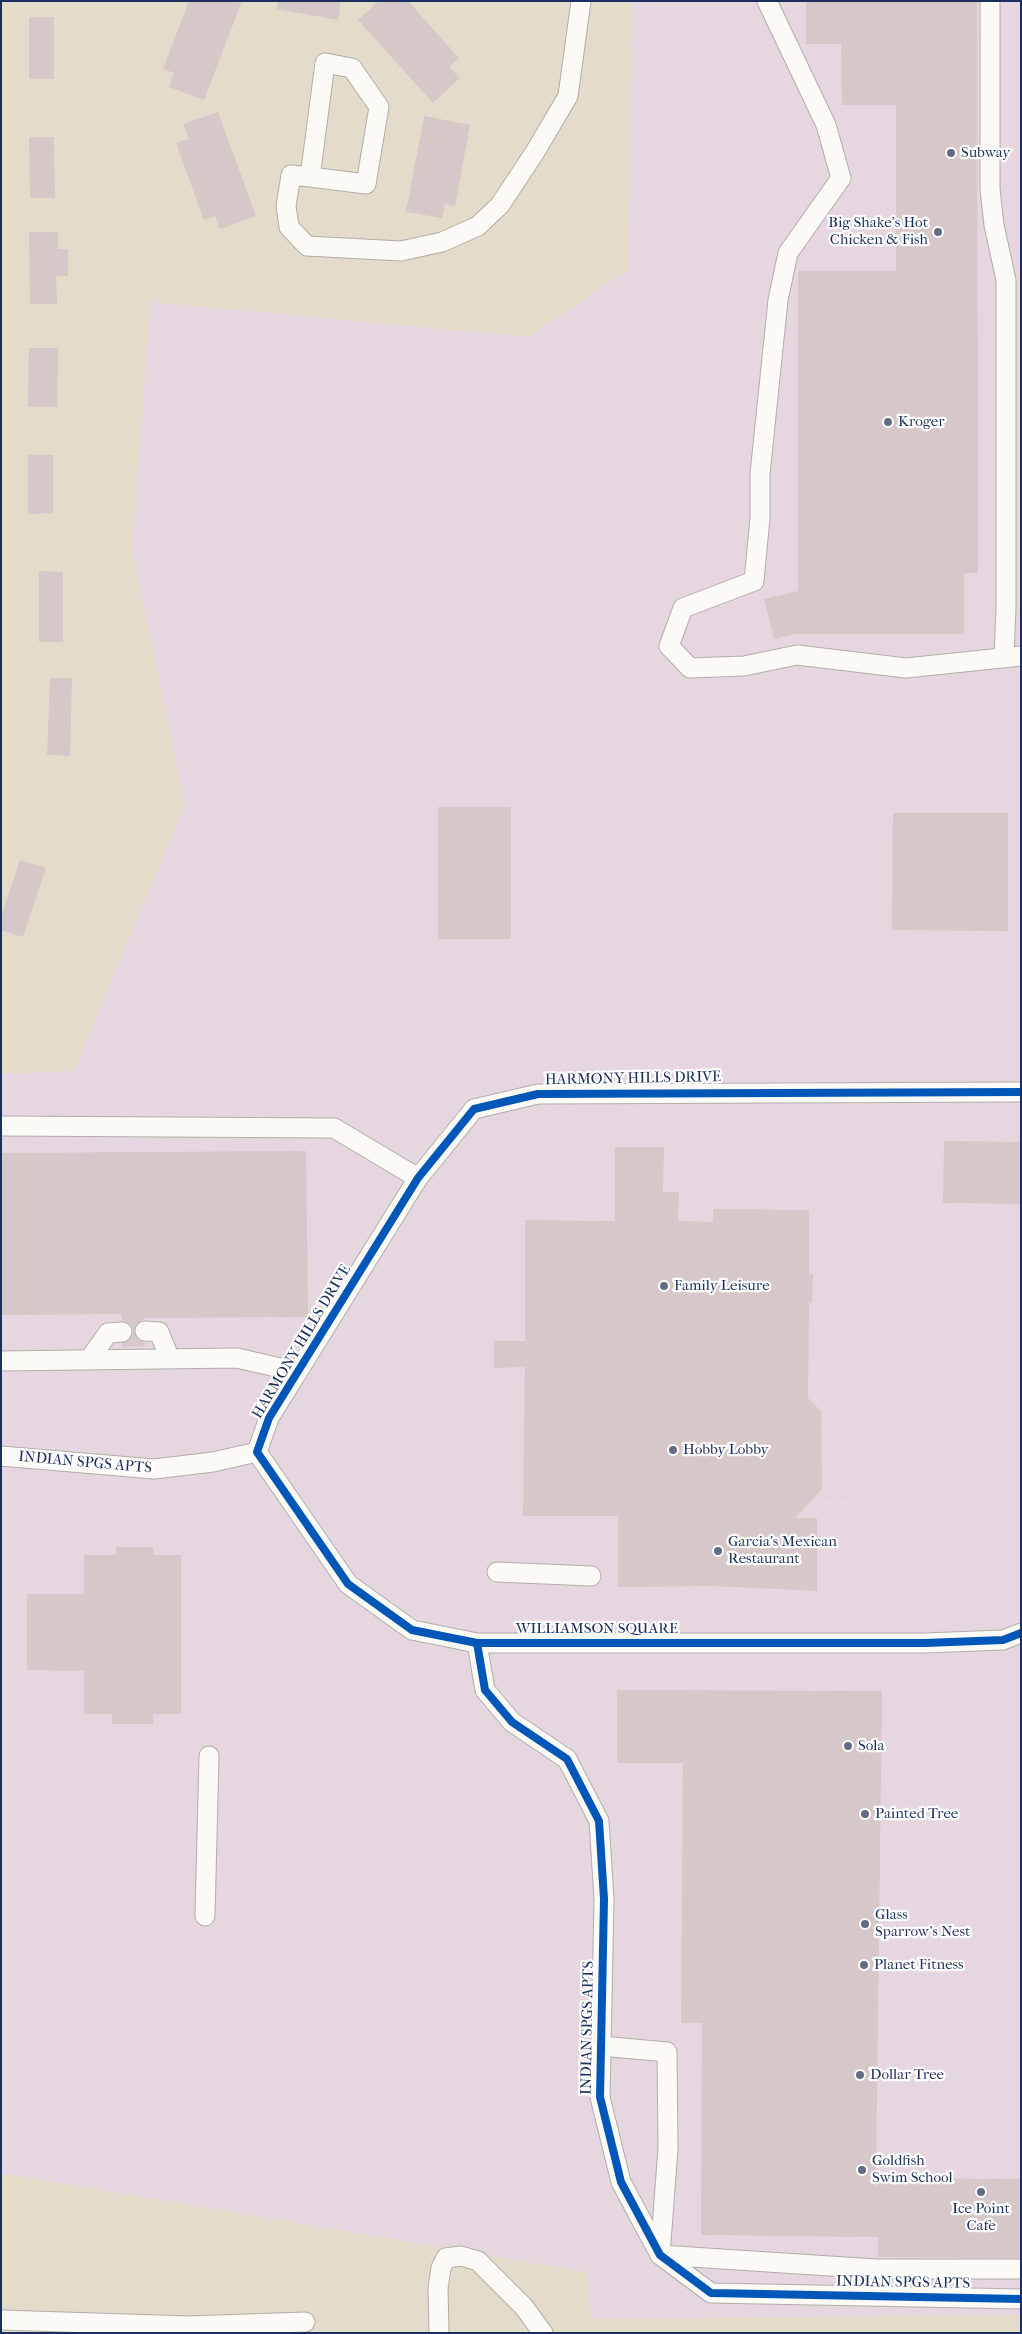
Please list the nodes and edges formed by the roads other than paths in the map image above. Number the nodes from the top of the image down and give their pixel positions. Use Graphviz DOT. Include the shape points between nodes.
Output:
graph roads {
  1 [pos="582,1"];
  2 [pos="767,1"];
  3 [pos="990,1"];
  4 [pos="310,177"];
  5 [pos="1014,279"];
  6 [pos="1014,334"];
  7 [pos="1013,388"];
  8 [pos="1014,442"];
  9 [pos="1013,497"];
  10 [pos="1013,555"];
  11 [pos="1013,609"];
  12 [pos="1012,656"];
  13 [pos="1021,1092"];
  14 [pos="1,1126"];
  15 [pos="418,1178"];
  16 [pos="122,1332"];
  17 [pos="145,1332"];
  18 [pos="170,1359"];
  19 [pos="89,1360"];
  20 [pos="1,1361"];
  21 [pos="298,1372"];
  22 [pos="258,1452"];
  23 [pos="1,1456"];
  24 [pos="498,1572"];
  25 [pos="591,1576"];
  26 [pos="1021,1633"];
  27 [pos="477,1643"];
  28 [pos="208,1756"];
  29 [pos="205,1916"];
  30 [pos="601,2046"];
  31 [pos="660,2255"];
  32 [pos="1021,2269"];
  33 [pos="1021,2300"];
  34 [pos="1,2320"];
  35 [pos="305,2322"];
  36 [pos="189,2330"];
  37 [pos="439,2333"];
  38 [pos="542,2333"];
  1 -- 4 [label="street" via="568,96 500,205 478,226 442,242 401,251 307,246 289,227 286,206 291,175"];
  2 -- 12 [label="street" via="826,125 841,178 788,253 778,300 760,474 754,581 682,608 669,646 690,668 744,666 797,656 906,668"];
  3 -- 5 [label="street" via="990,189 994,225"];
  4 -- 4 [label="street" via="366,184 380,107 352,68 325,63"];
  5 -- 6 [label="street"];
  6 -- 7 [label="street"];
  7 -- 8 [label="street"];
  8 -- 9 [label="street"];
  9 -- 10 [label="street"];
  10 -- 11 [label="street"];
  11 -- 12 [label="street"];
  13 -- 15 [label="street, HARMONY HILLS DRIVE" via="538,1094 474,1109"];
  14 -- 15 [label="street" via="334,1128"];
  15 -- 21 [label="street, HARMONY HILLS DRIVE"];
  16 -- 19 [label="street" via="108,1333"];
  17 -- 18 [label="street" via="159,1332"];
  18 -- 19 [label="street"];
  18 -- 21 [label="street" via="237,1358"];
  19 -- 20 [label="street"];
  21 -- 22 [label="street, HARMONY HILLS DRIVE" via="269,1418"];
  22 -- 23 [label="street, INDIAN SPGS APTS" via="213,1462 154,1469"];
  22 -- 27 [label="street, WILLIAMSON SQUARE" via="348,1584 412,1630"];
  24 -- 25 [label="street"];
  26 -- 27 [label="street, WILLIAMSON SQUARE" via="1003,1640 925,1643"];
  27 -- 30 [label="street, INDIAN SPGS APTS" via="485,1690 512,1722 567,1758 598,1821 604,1899"];
  28 -- 29 [label="street"];
  30 -- 31 [label="street, INDIAN SPGS APTS" via="600,2097 621,2182"];
  30 -- 31 [label="street" via="667,2052 668,2148"];
  31 -- 32 [label="street" via="876,2268"];
  31 -- 33 [label="street, INDIAN SPGS APTS" via="711,2293"];
  34 -- 36 [label="street"];
  35 -- 36 [label="street"];
  37 -- 38 [label="street" via="441,2268 446,2258 461,2256 478,2261 524,2307"];
}
